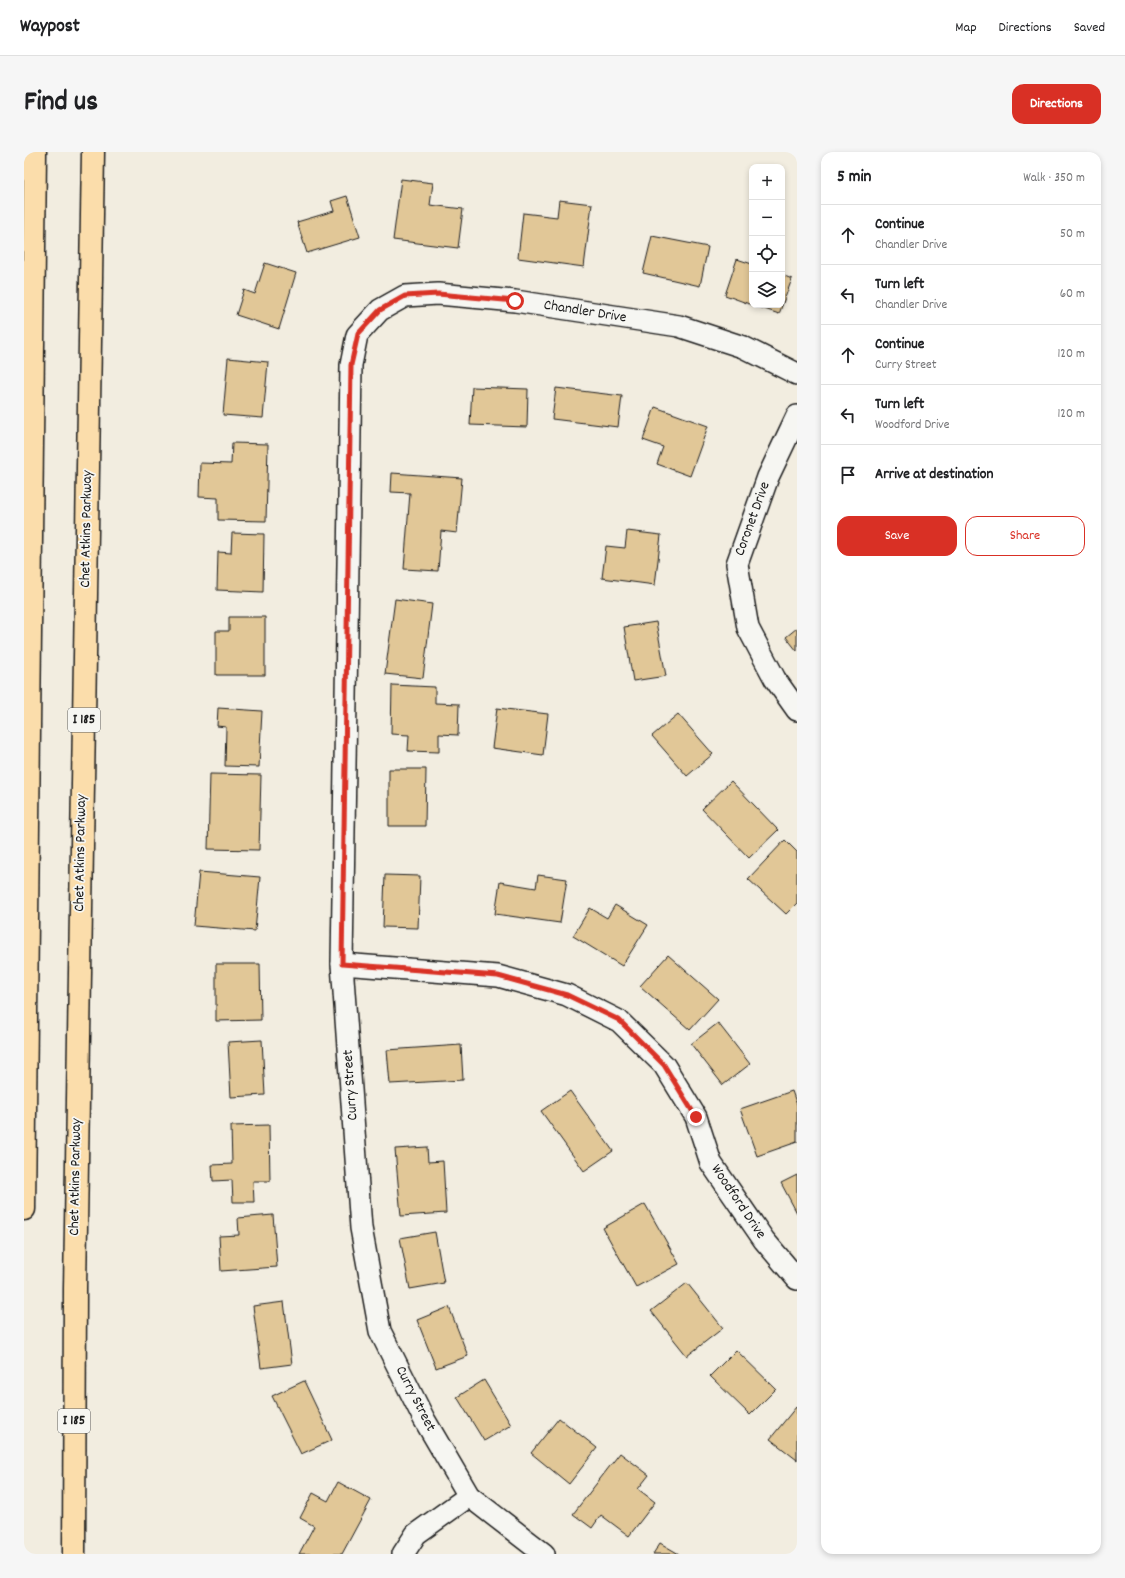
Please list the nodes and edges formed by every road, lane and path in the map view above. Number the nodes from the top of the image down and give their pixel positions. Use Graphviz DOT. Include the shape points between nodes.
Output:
graph roads {
  1 [pos="35,152"];
  2 [pos="93,152"];
  3 [pos="797,374"];
  4 [pos="797,416"];
  5 [pos="349,554"];
  6 [pos="797,710"];
  7 [pos="342,964"];
  8 [pos="24,1208"];
  9 [pos="797,1280"];
  10 [pos="469,1496"];
  11 [pos="74,1554"];
  12 [pos="403,1554"];
  13 [pos="544,1554"];
  1 -- 8 [label="highway"];
  2 -- 11 [label="highway, Chet Atkins Parkway / I 185" via="75,1281"];
  3 -- 5 [label="street, Chandler Drive" via="743,347 679,326 515,301 438,294 405,296 380,310 358,334 351,365"];
  4 -- 6 [label="street, Coronet Drive" via="768,477 737,564 748,628 775,679"];
  5 -- 7 [label="street, Curry Street"];
  7 -- 9 [label="street, Woodford Drive" via="498,976 567,995 619,1020 664,1065 696,1117 711,1163 764,1240"];
  7 -- 10 [label="street, Curry Street" via="361,1228 380,1331 424,1419"];
  10 -- 12 [label="street" via="416,1534"];
  10 -- 13 [label="street, Curry Street"];
}
